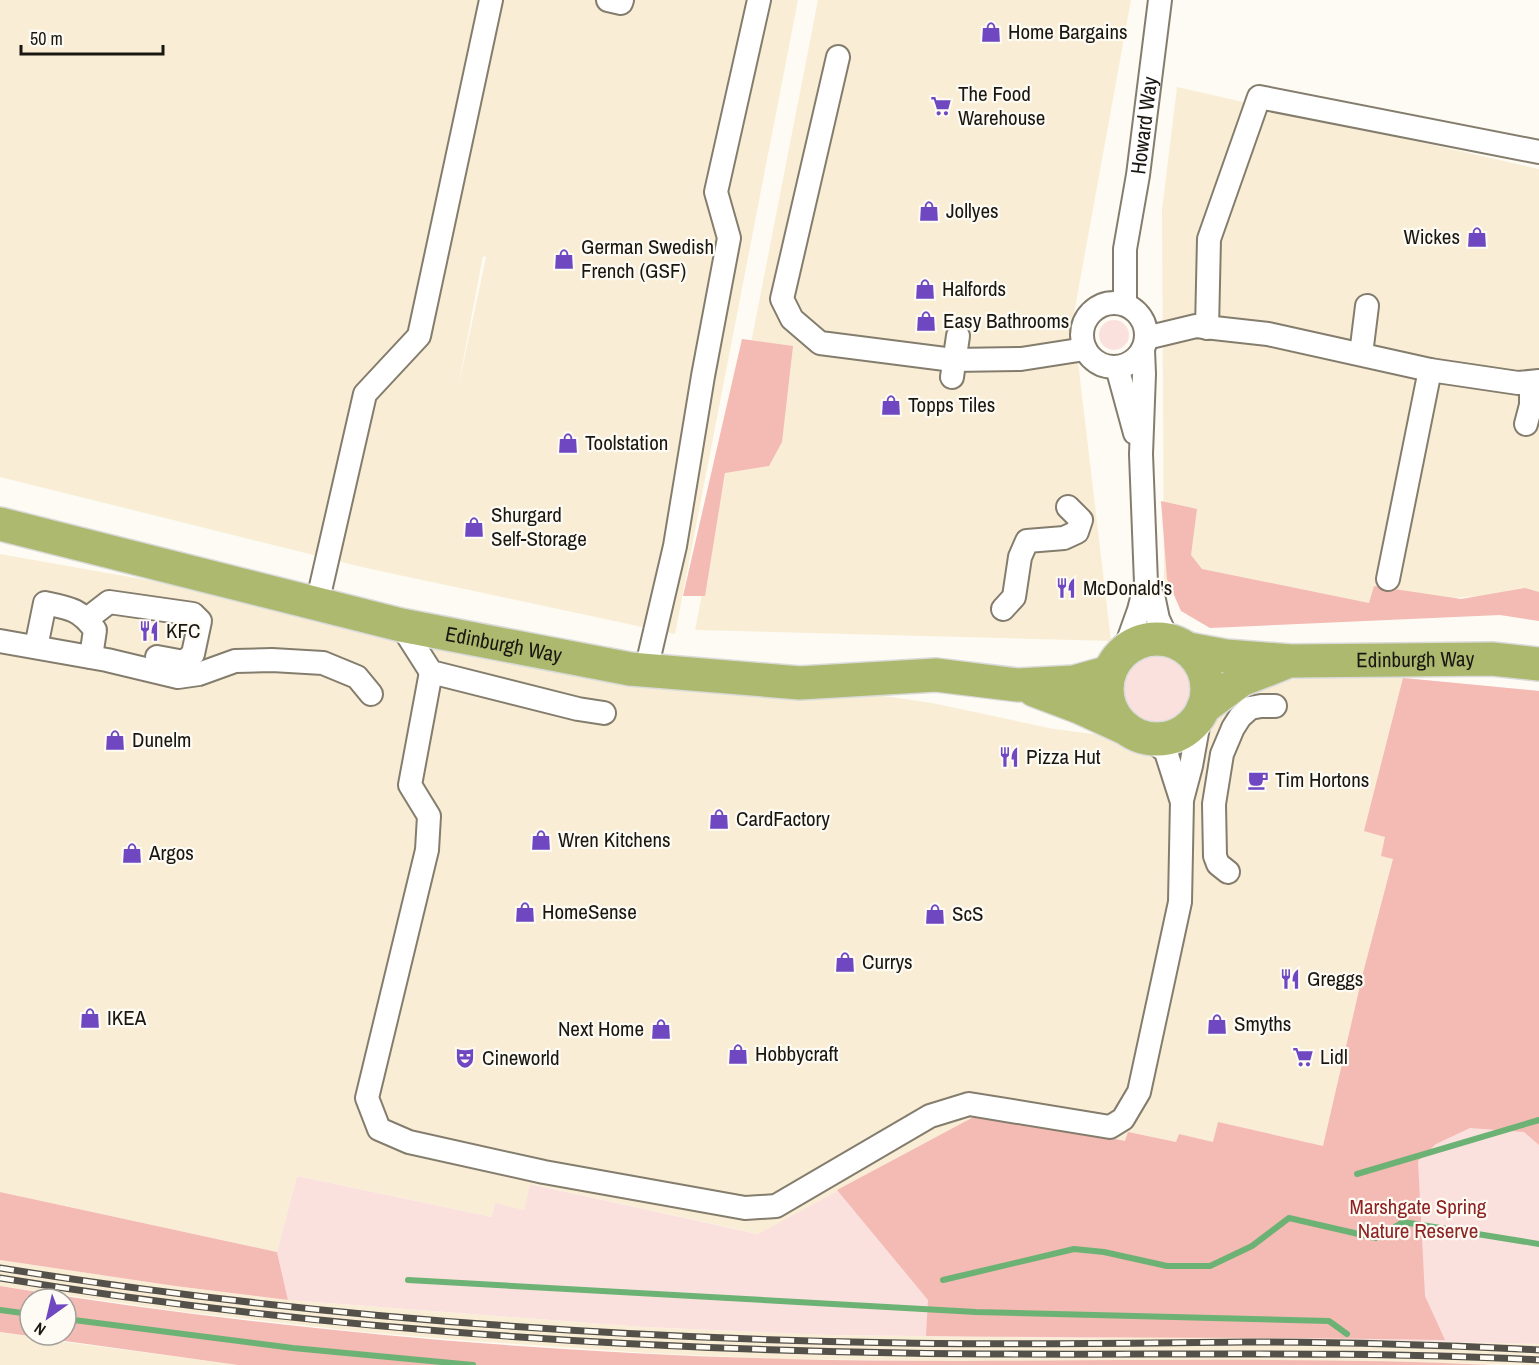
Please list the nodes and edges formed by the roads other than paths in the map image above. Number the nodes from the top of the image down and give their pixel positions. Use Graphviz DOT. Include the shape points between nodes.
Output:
graph roads {
  1 [pos="491,0"];
  2 [pos="608,0"];
  3 [pos="622,0"];
  4 [pos="759,0"];
  5 [pos="1160,0"];
  6 [pos="838,57"];
  7 [pos="1539,152"];
  8 [pos="1125,249"];
  9 [pos="1125,304"];
  10 [pos="1100,305"];
  11 [pos="1367,306"];
  12 [pos="1207,328"];
  13 [pos="958,336"];
  14 [pos="1144,344"];
  15 [pos="1085,349"];
  16 [pos="1360,354"];
  17 [pos="1117,367"];
  18 [pos="953,369"];
  19 [pos="1430,370"];
  20 [pos="1535,382"];
  21 [pos="1526,424"];
  22 [pos="1142,454"];
  23 [pos="1068,507"];
  24 [pos="0,526"];
  25 [pos="1388,579"];
  26 [pos="1146,583"];
  27 [pos="317,604"];
  28 [pos="1003,609"];
  29 [pos="87,620"];
  30 [pos="401,625"];
  31 [pos="0,641"];
  32 [pos="36,647"];
  33 [pos="1184,647"];
  34 [pos="92,651"];
  35 [pos="1292,661"];
  36 [pos="1117,662"];
  37 [pos="1539,664"];
  38 [pos="646,670"];
  39 [pos="431,672"];
  40 [pos="1018,684"];
  41 [pos="372,694"];
  42 [pos="1275,706"];
  43 [pos="1202,712"];
  44 [pos="604,713"];
  45 [pos="1140,735"];
  46 [pos="1182,800"];
  47 [pos="1228,872"];
  1 -- 27 [label="street" via="419,336 365,394"];
  2 -- 3 [label="street"];
  4 -- 38 [label="street" via="716,192 729,238 675,546"];
  5 -- 8 [label="street, Howard Way"];
  6 -- 18 [label="street" via="782,299 792,319 820,343"];
  7 -- 12 [label="street" via="1259,97 1209,239"];
  8 -- 9 [label="street, Howard Way"];
  8 -- 10 [label="street, Howard Way"];
  9 -- 10 [label="street"];
  9 -- 14 [label="street" via="1141,318"];
  10 -- 15 [label="street" via="1085,319"];
  11 -- 16 [label="street"];
  12 -- 14 [label="street" via="1196,327"];
  12 -- 16 [label="street" via="1277,335"];
  13 -- 18 [label="street"];
  14 -- 17 [label="street" via="1136,358"];
  14 -- 22 [label="street"];
  15 -- 17 [label="street" via="1098,363"];
  15 -- 18 [label="street"];
  16 -- 19 [label="street"];
  17 -- 22 [label="street"];
  19 -- 20 [label="street"];
  19 -- 25 [label="street"];
  20 -- 21 [label="street"];
  22 -- 26 [label="street"];
  23 -- 28 [label="street" via="1081,520 1077,532 1064,538 1027,541 1020,557 1014,597"];
  24 -- 27 [label="highway, Edinburgh Way"];
  26 -- 33 [label="street" via="1165,634"];
  26 -- 36 [label="street"];
  27 -- 30 [label="highway, Edinburgh Way"];
  29 -- 32 [label="street" via="69,608 45,603"];
  29 -- 34 [label="street" via="95,630"];
  29 -- 34 [label="street" via="109,602 193,614 200,621 194,654 184,662"];
  30 -- 38 [label="highway, Edinburgh Way"];
  30 -- 39 [label="street"];
  31 -- 32 [label="street"];
  32 -- 34 [label="street"];
  33 -- 35 [label="highway, Edinburgh Way" via="1226,656"];
  33 -- 36 [label="highway" via="1149,640 1132,646"];
  33 -- 43 [label="highway" via="1205,673 1207,691"];
  34 -- 41 [label="street" via="178,677 235,661 323,663 357,676"];
  35 -- 37 [label="highway, Edinburgh Way" via="1492,659"];
  35 -- 43 [label="highway, Edinburgh Way" via="1241,680"];
  36 -- 40 [label="highway, Edinburgh Way" via="1074,682"];
  36 -- 45 [label="highway" via="1107,689 1111,705 1118,720"];
  38 -- 40 [label="highway, Edinburgh Way" via="800,683 936,675"];
  39 -- 44 [label="street"];
  39 -- 46 [label="street" via="410,785 429,816 427,850 367,1098 379,1129 409,1142 544,1172 745,1208 776,1206 930,1116 969,1104 1110,1127 1123,1119 1139,1092 1180,902"];
  40 -- 45 [label="highway, Edinburgh Way"];
  42 -- 47 [label="street" via="1250,708 1240,717 1222,754 1214,804 1215,856"];
  43 -- 45 [label="highway" via="1179,734 1163,739"];
  43 -- 46 [label="street"];
  45 -- 46 [label="street" via="1166,752"];
}
